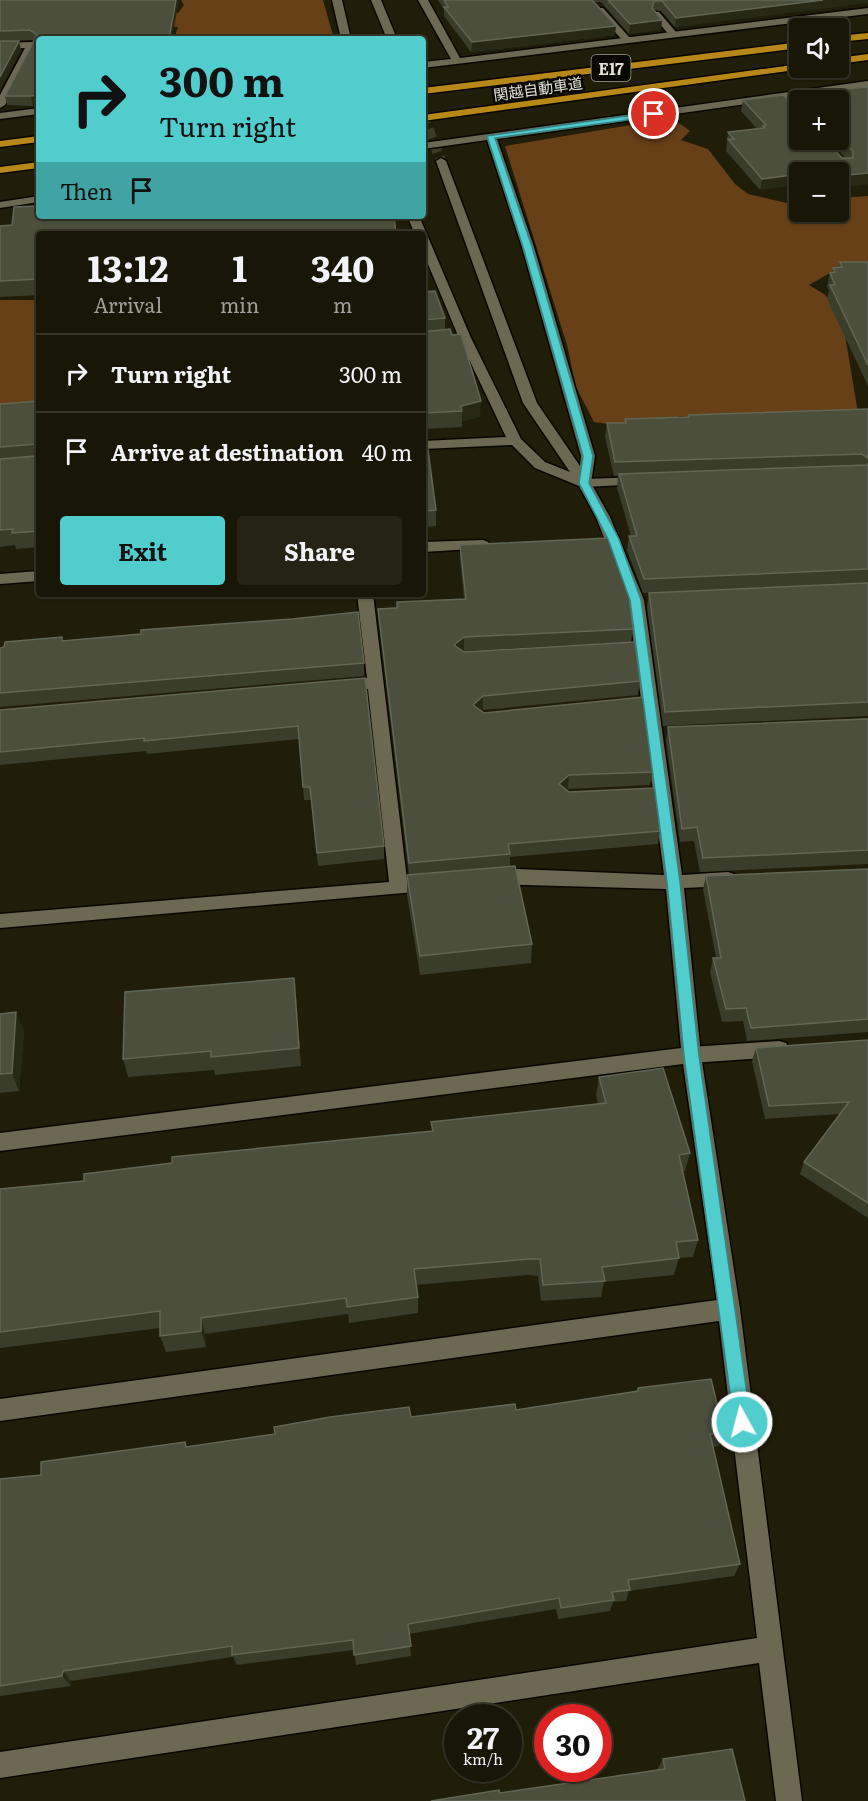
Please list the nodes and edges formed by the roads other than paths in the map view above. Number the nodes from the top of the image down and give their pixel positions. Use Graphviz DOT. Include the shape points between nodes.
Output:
graph roads {
  1 [pos="338,0"];
  2 [pos="376,0"];
  3 [pos="423,0"];
  4 [pos="844,0"];
  5 [pos="596,6"];
  6 [pos="868,10"];
  7 [pos="856,12"];
  8 [pos="656,14"];
  9 [pos="673,34"];
  10 [pos="345,36"];
  11 [pos="391,36"];
  12 [pos="868,36"];
  13 [pos="849,38"];
  14 [pos="627,40"];
  15 [pos="0,45"];
  16 [pos="35,45"];
  17 [pos="789,46"];
  18 [pos="868,57"];
  19 [pos="849,60"];
  20 [pos="457,61"];
  21 [pos="426,65"];
  22 [pos="789,68"];
  23 [pos="868,84"];
  24 [pos="426,92"];
  25 [pos="0,105"];
  26 [pos="36,111"];
  27 [pos="0,116"];
  28 [pos="426,118"];
  29 [pos="491,136"];
  30 [pos="36,139"];
  31 [pos="0,144"];
  32 [pos="426,146"];
  33 [pos="441,161"];
  34 [pos="36,165"];
  35 [pos="0,170"];
  36 [pos="36,199"];
  37 [pos="0,205"];
  38 [pos="426,247"];
  39 [pos="515,441"];
  40 [pos="426,446"];
  41 [pos="655,480"];
  42 [pos="584,483"];
  43 [pos="614,539"];
  44 [pos="590,540"];
  45 [pos="495,544"];
  46 [pos="426,547"];
  47 [pos="36,576"];
  48 [pos="0,579"];
  49 [pos="365,597"];
  50 [pos="374,683"];
  51 [pos="327,687"];
  52 [pos="742,879"];
  53 [pos="470,881"];
  54 [pos="674,882"];
  55 [pos="446,883"];
  56 [pos="399,888"];
  57 [pos="0,921"];
  58 [pos="797,1048"];
  59 [pos="691,1056"];
  60 [pos="0,1142"];
  61 [pos="729,1309"];
  62 [pos="0,1410"];
  63 [pos="770,1649"];
  64 [pos="0,1765"];
  65 [pos="789,1801"];
  1 -- 10 [label="street"];
  2 -- 11 [label="street"];
  3 -- 20 [label="street"];
  4 -- 7 [label="street"];
  5 -- 14 [label="street"];
  6 -- 7 [label="street"];
  7 -- 9 [label="street"];
  8 -- 9 [label="street"];
  9 -- 14 [label="street"];
  12 -- 13 [label="highway"];
  14 -- 20 [label="street"];
  15 -- 16 [label="street"];
  16 -- 25 [label="street"];
  17 -- 24 [label="highway, 関越自動車道 / E17"];
  18 -- 19 [label="highway"];
  20 -- 21 [label="street"];
  22 -- 28 [label="highway, 関越自動車道 / E17"];
  23 -- 29 [label="street" via="784,100"];
  26 -- 27 [label="street"];
  29 -- 32 [label="street"];
  29 -- 42 [label="street" via="528,247 588,456"];
  30 -- 31 [label="highway"];
  33 -- 42 [label="street" via="530,403"];
  34 -- 35 [label="highway"];
  36 -- 37 [label="street"];
  38 -- 39 [label="street" via="460,338"];
  39 -- 40 [label="street"];
  39 -- 42 [label="street" via="540,465"];
  41 -- 42 [label="street"];
  42 -- 43 [label="street"];
  43 -- 44 [label="street"];
  43 -- 54 [label="street" via="641,600 635,650 643,703 659,734 656,793"];
  45 -- 46 [label="street"];
  47 -- 48 [label="street"];
  49 -- 50 [label="street"];
  50 -- 51 [label="street"];
  50 -- 56 [label="street"];
  52 -- 54 [label="street"];
  53 -- 54 [label="street" via="517,876"];
  54 -- 59 [label="street"];
  55 -- 56 [label="street"];
  56 -- 57 [label="street"];
  58 -- 59 [label="street"];
  59 -- 60 [label="street"];
  59 -- 61 [label="street"];
  61 -- 62 [label="street"];
  61 -- 63 [label="street"];
  63 -- 64 [label="street"];
  63 -- 65 [label="street"];
}
